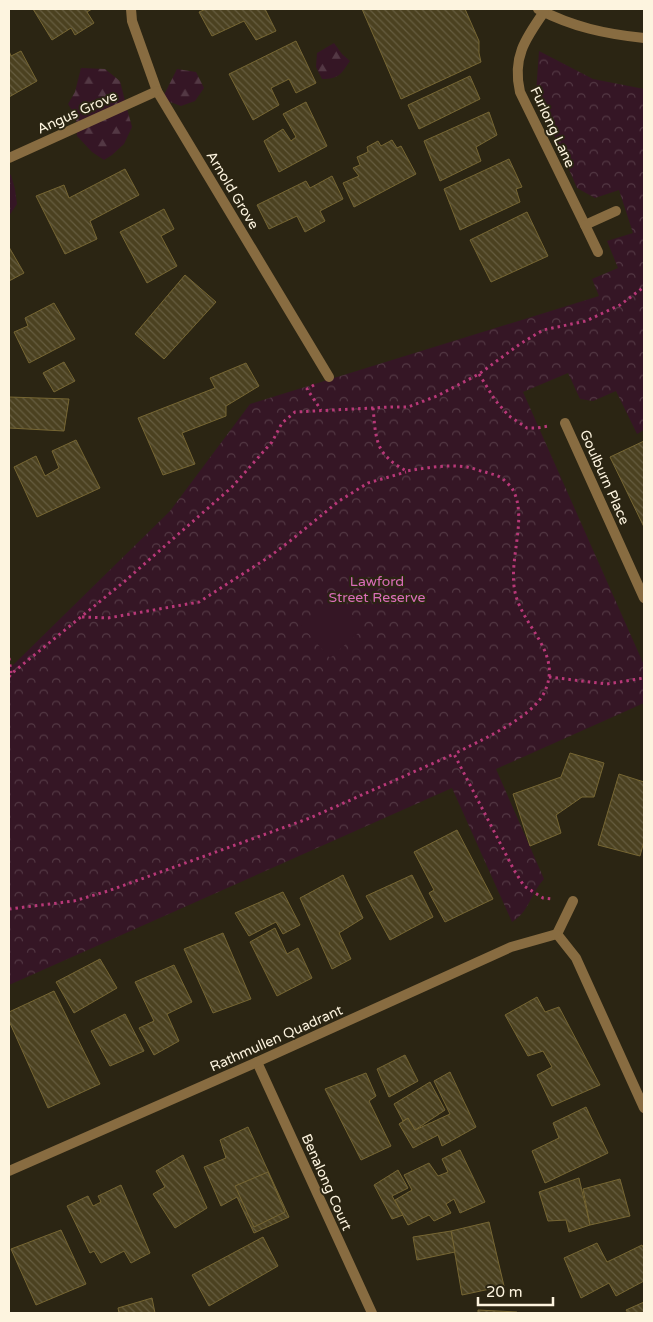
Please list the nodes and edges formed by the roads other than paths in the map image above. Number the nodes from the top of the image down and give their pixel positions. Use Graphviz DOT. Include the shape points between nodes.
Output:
graph roads {
  1 [pos="131,9"];
  2 [pos="541,10"];
  3 [pos="644,38"];
  4 [pos="157,90"];
  5 [pos="9,158"];
  6 [pos="616,211"];
  7 [pos="584,225"];
  8 [pos="598,252"];
  9 [pos="329,377"];
  10 [pos="565,423"];
  11 [pos="644,598"];
  12 [pos="572,901"];
  13 [pos="557,934"];
  14 [pos="257,1062"];
  15 [pos="644,1108"];
  16 [pos="9,1171"];
  17 [pos="372,1313"];
  1 -- 4 [label="street, Arnold Grove" via="132,21"];
  2 -- 3 [label="street" via="589,29"];
  2 -- 7 [label="street, Furlong Lane" via="520,56 517,81"];
  4 -- 5 [label="street, Angus Grove"];
  4 -- 9 [label="street, Arnold Grove"];
  6 -- 7 [label="street"];
  7 -- 8 [label="street, Furlong Lane"];
  10 -- 11 [label="street, Goulburn Place"];
  12 -- 13 [label="street"];
  13 -- 14 [label="street, Rathmullen Quadrant" via="511,947"];
  13 -- 15 [label="street" via="576,958"];
  14 -- 16 [label="street, Rathmullen Quadrant"];
  14 -- 17 [label="street, Benalong Court"];
}
